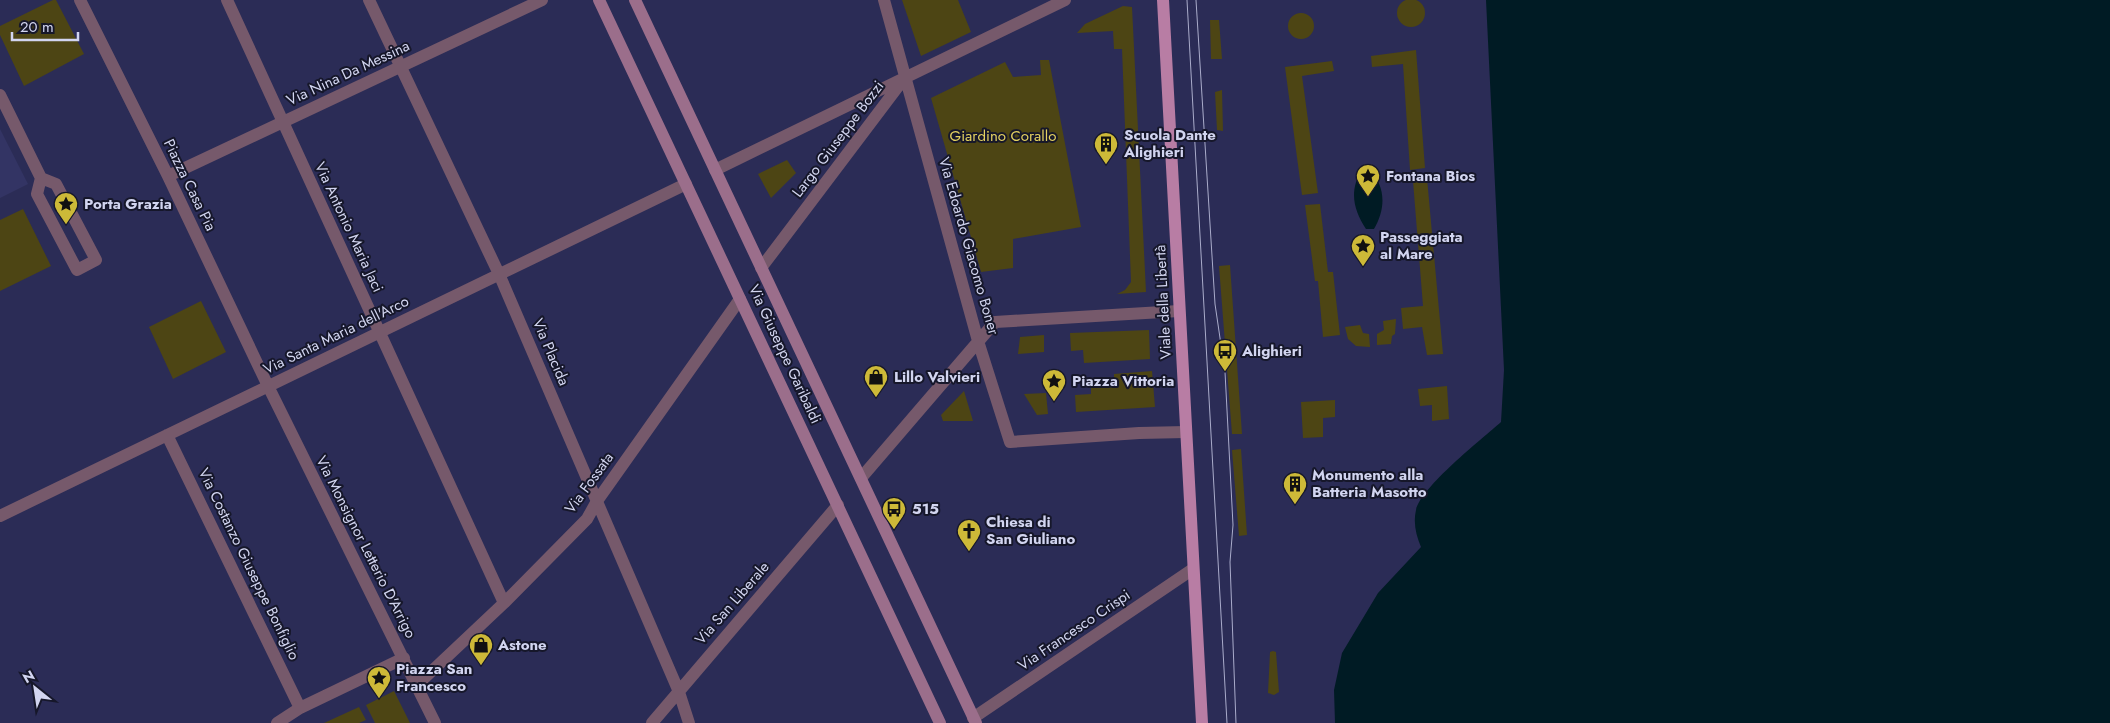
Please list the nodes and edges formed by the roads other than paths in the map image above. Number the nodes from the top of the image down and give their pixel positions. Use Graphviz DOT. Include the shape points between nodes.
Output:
graph roads {
  1 [pos="80,0"];
  2 [pos="227,0"];
  3 [pos="369,0"];
  4 [pos="542,0"];
  5 [pos="599,0"];
  6 [pos="635,0"];
  7 [pos="884,0"];
  8 [pos="1065,0"];
  9 [pos="1163,0"];
  10 [pos="401,66"];
  11 [pos="905,78"];
  12 [pos="0,95"];
  13 [pos="283,122"];
  14 [pos="715,170"];
  15 [pos="168,176"];
  16 [pos="41,178"];
  17 [pos="686,184"];
  18 [pos="761,268"];
  19 [pos="500,274"];
  20 [pos="740,299"];
  21 [pos="1180,311"];
  22 [pos="379,332"];
  23 [pos="978,341"];
  24 [pos="268,386"];
  25 [pos="1186,432"];
  26 [pos="168,435"];
  27 [pos="861,478"];
  28 [pos="597,501"];
  29 [pos="838,505"];
  30 [pos="0,516"];
  31 [pos="1193,569"];
  32 [pos="504,603"];
  33 [pos="404,658"];
  34 [pos="417,685"];
  35 [pos="678,692"];
  36 [pos="300,708"];
  37 [pos="974,720"];
  38 [pos="277,723"];
  39 [pos="435,723"];
  40 [pos="652,723"];
  41 [pos="689,723"];
  42 [pos="940,723"];
  43 [pos="1202,723"];
  1 -- 15 [label="street, Piazza Casa Pia"];
  2 -- 13 [label="street, Via Antonio Maria Jaci"];
  3 -- 10 [label="street, Via Placida"];
  4 -- 10 [label="street, Via Nina Da Messina"];
  5 -- 17 [label="main road, Via Giuseppe Garibaldi"];
  6 -- 14 [label="main road, Via Giuseppe Garibaldi"];
  7 -- 11 [label="street, Via Edoardo Giacomo Boner"];
  8 -- 11 [label="street"];
  9 -- 21 [label="main road, Viale della Libertà"];
  10 -- 13 [label="street, Via Nina Da Messina"];
  10 -- 19 [label="street, Via Placida"];
  11 -- 14 [label="street, Largo Giuseppe Bozzi"];
  11 -- 18 [label="street, Largo Giuseppe Bozzi"];
  11 -- 23 [label="street, Via Edoardo Giacomo Boner"];
  12 -- 16 [label="street"];
  13 -- 15 [label="street, Via Nina Da Messina"];
  13 -- 22 [label="street, Via Antonio Maria Jaci"];
  14 -- 18 [label="main road, Via Giuseppe Garibaldi"];
  15 -- 24 [label="street, Piazza Casa Pia"];
  16 -- 16 [label="street" via="37,194 77,270 96,260 56,184"];
  17 -- 19 [label="street, Via Santa Maria dell'Arco"];
  17 -- 20 [label="main road, Via Giuseppe Garibaldi"];
  18 -- 27 [label="main road, Via Giuseppe Garibaldi"];
  19 -- 22 [label="street, Via Santa Maria dell'Arco"];
  19 -- 28 [label="street, Via Placida"];
  20 -- 28 [label="street, Via Fossata"];
  20 -- 29 [label="main road, Via Giuseppe Garibaldi"];
  21 -- 23 [label="street" via="995,322"];
  21 -- 25 [label="main road, Viale della Libertà"];
  22 -- 24 [label="street, Via Santa Maria dell'Arco"];
  22 -- 32 [label="street, Via Antonio Maria Jaci"];
  23 -- 25 [label="street, Via Edoardo Giacomo Boner" via="1010,442"];
  23 -- 27 [label="street"];
  24 -- 26 [label="street, Via Santa Maria dell'Arco"];
  24 -- 33 [label="street, Via Monsignor Letterio D'Arrigo"];
  25 -- 31 [label="main road, Viale della Libertà"];
  26 -- 30 [label="street, Via Santa Maria dell'Arco"];
  26 -- 36 [label="street, Via Costanzo Giuseppe Bonfiglio"];
  27 -- 37 [label="main road, Via Giuseppe Garibaldi"];
  28 -- 32 [label="street, Via Fossata" via="587,519"];
  28 -- 35 [label="street, Via Placida"];
  29 -- 35 [label="street, Via San Liberale"];
  29 -- 42 [label="main road, Via Giuseppe Garibaldi"];
  31 -- 37 [label="street, Via Francesco Crispi"];
  31 -- 43 [label="main road, Viale della Libertà"];
  32 -- 34 [label="street, Via Fossata"];
  33 -- 34 [label="street, Via Monsignor Letterio D'Arrigo"];
  33 -- 36 [label="street"];
  34 -- 39 [label="street, Via Monsignor Letterio D'Arrigo"];
  35 -- 40 [label="street, Via San Liberale"];
  35 -- 41 [label="street, Via Placida"];
  36 -- 38 [label="street"];
}
